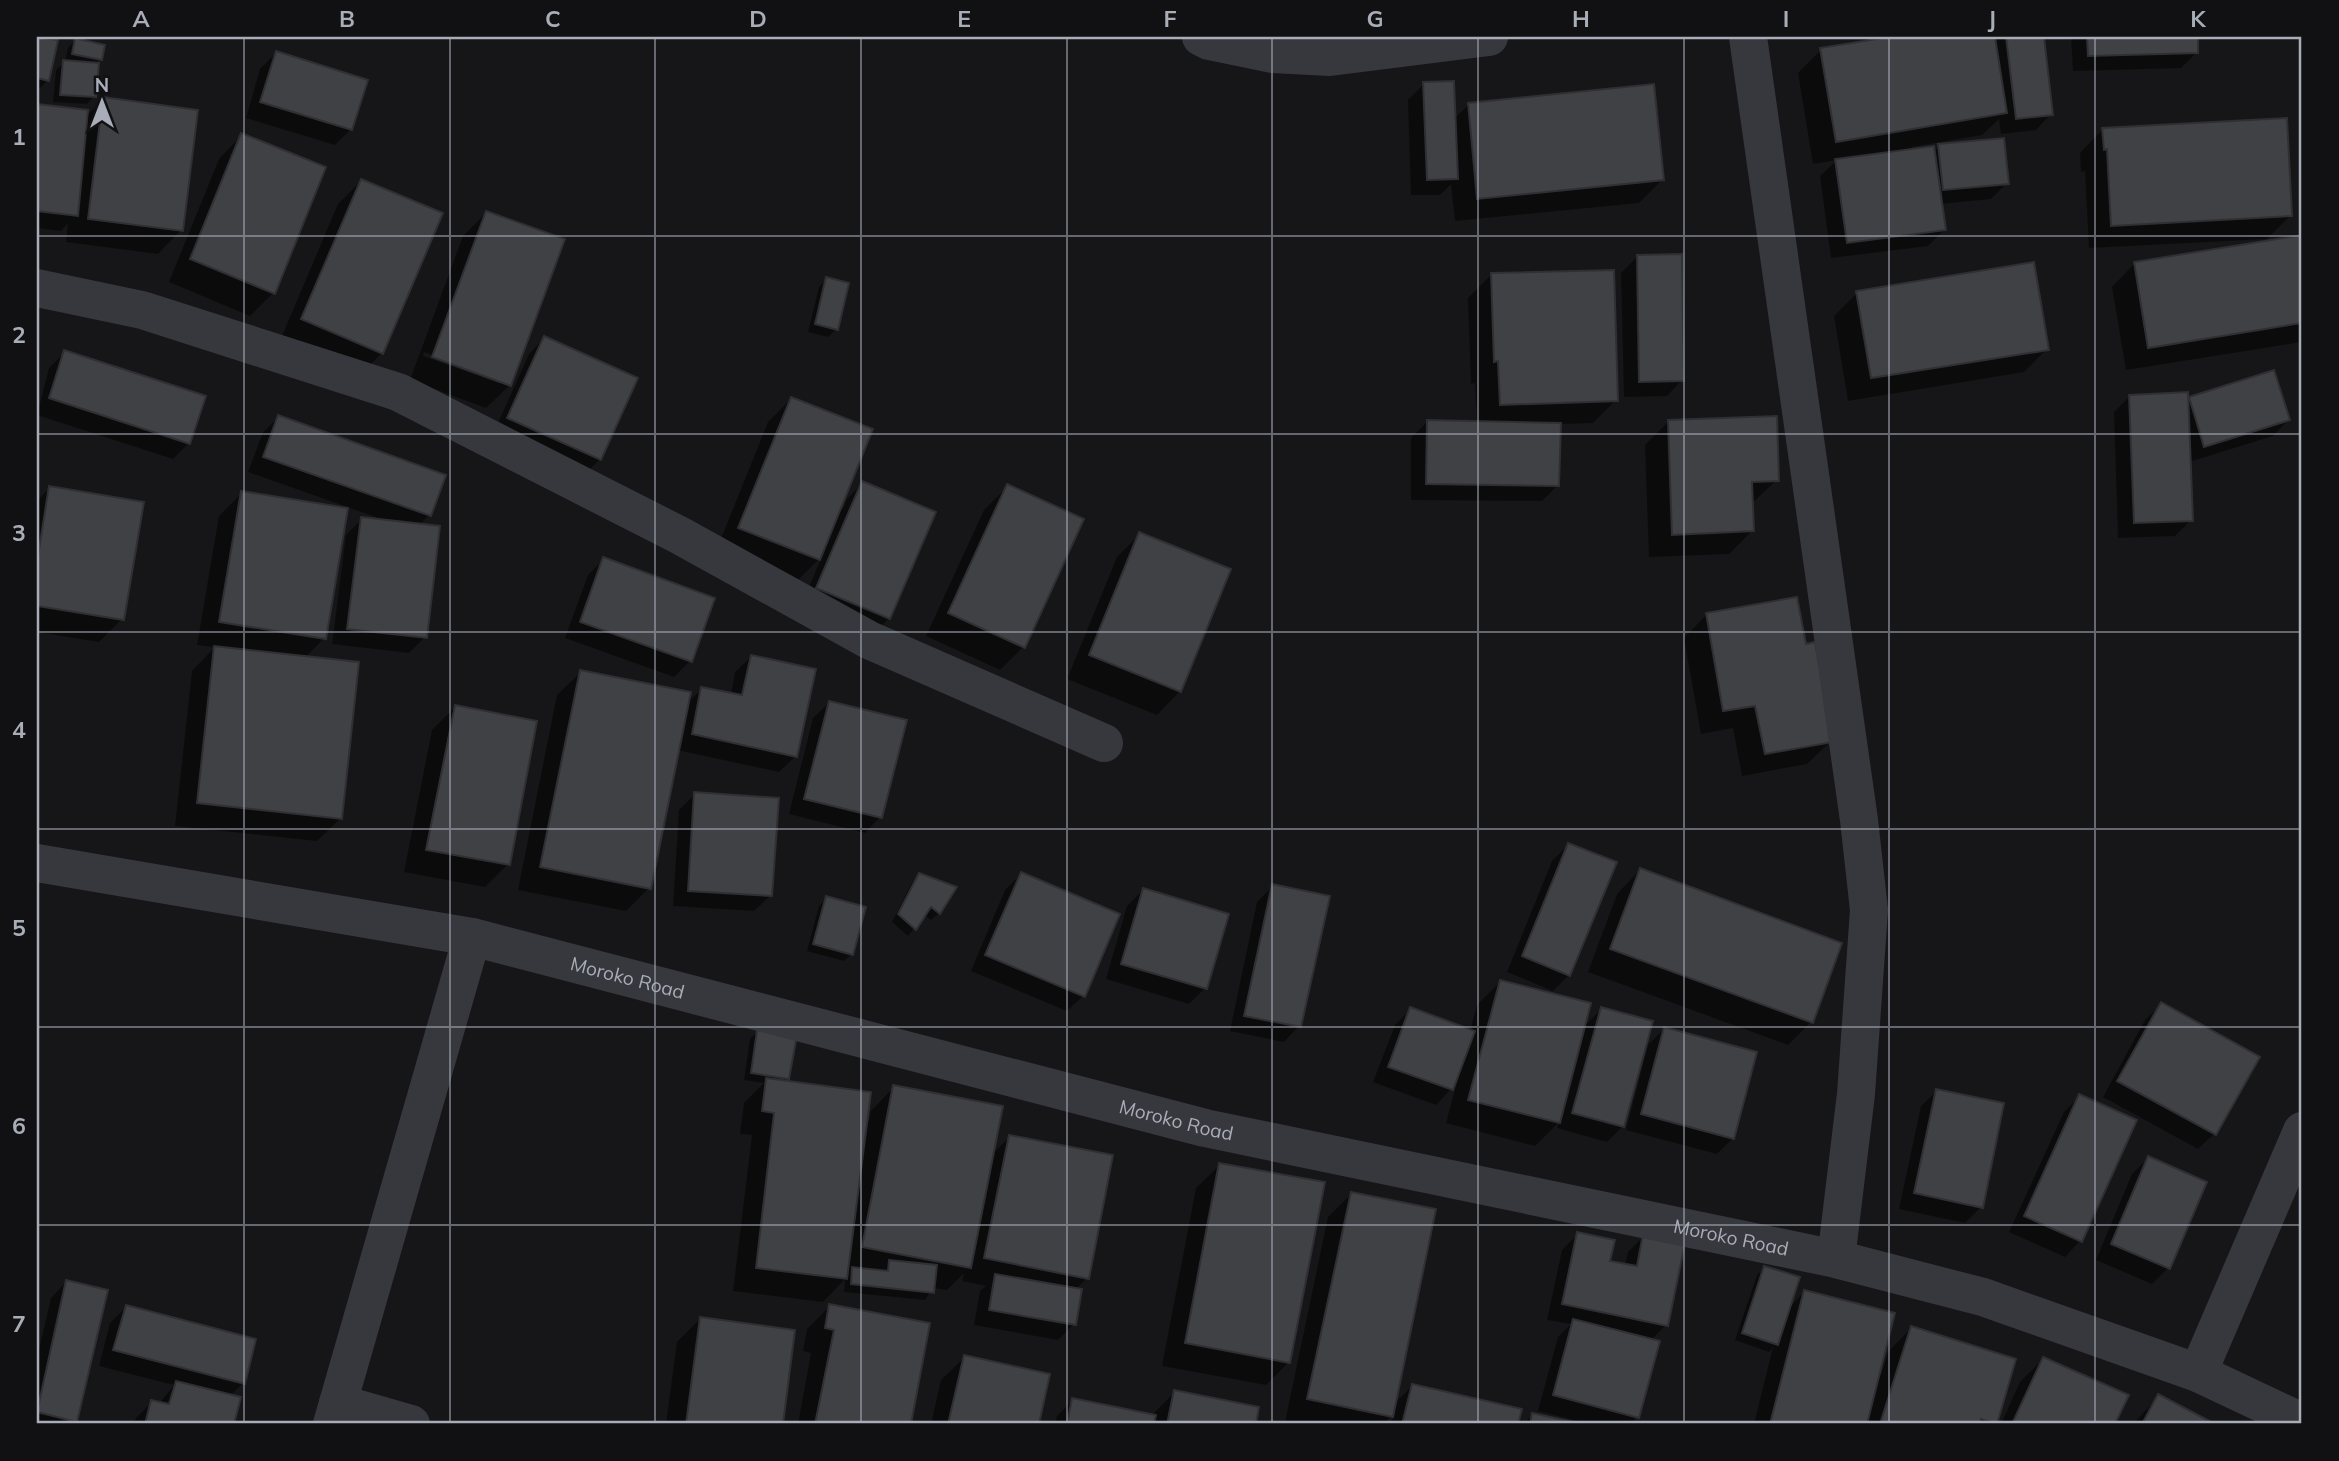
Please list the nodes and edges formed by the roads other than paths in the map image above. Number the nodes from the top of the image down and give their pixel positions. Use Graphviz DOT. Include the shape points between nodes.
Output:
graph roads {
  1 [pos="1201,37"];
  2 [pos="1489,37"];
  3 [pos="1748,37"];
  4 [pos="37,288"];
  5 [pos="1104,743"];
  6 [pos="37,863"];
  7 [pos="472,937"];
  8 [pos="2302,1131"];
  9 [pos="1836,1259"];
  10 [pos="2198,1373"];
  11 [pos="335,1414"];
  12 [pos="2302,1422"];
  13 [pos="411,1424"];
  1 -- 2 [label="street" via="1272,54 1330,57"];
  3 -- 9 [label="street" via="1869,909 1856,1094"];
  4 -- 5 [label="street" via="142,310 398,392 869,640"];
  6 -- 7 [label="street, Moroko Road"];
  7 -- 9 [label="street, Moroko Road" via="1205,1128"];
  7 -- 11 [label="street"];
  8 -- 10 [label="street"];
  9 -- 10 [label="street, Moroko Road" via="1983,1297"];
  10 -- 12 [label="street, Moroko Road"];
  11 -- 13 [label="street"];
}
